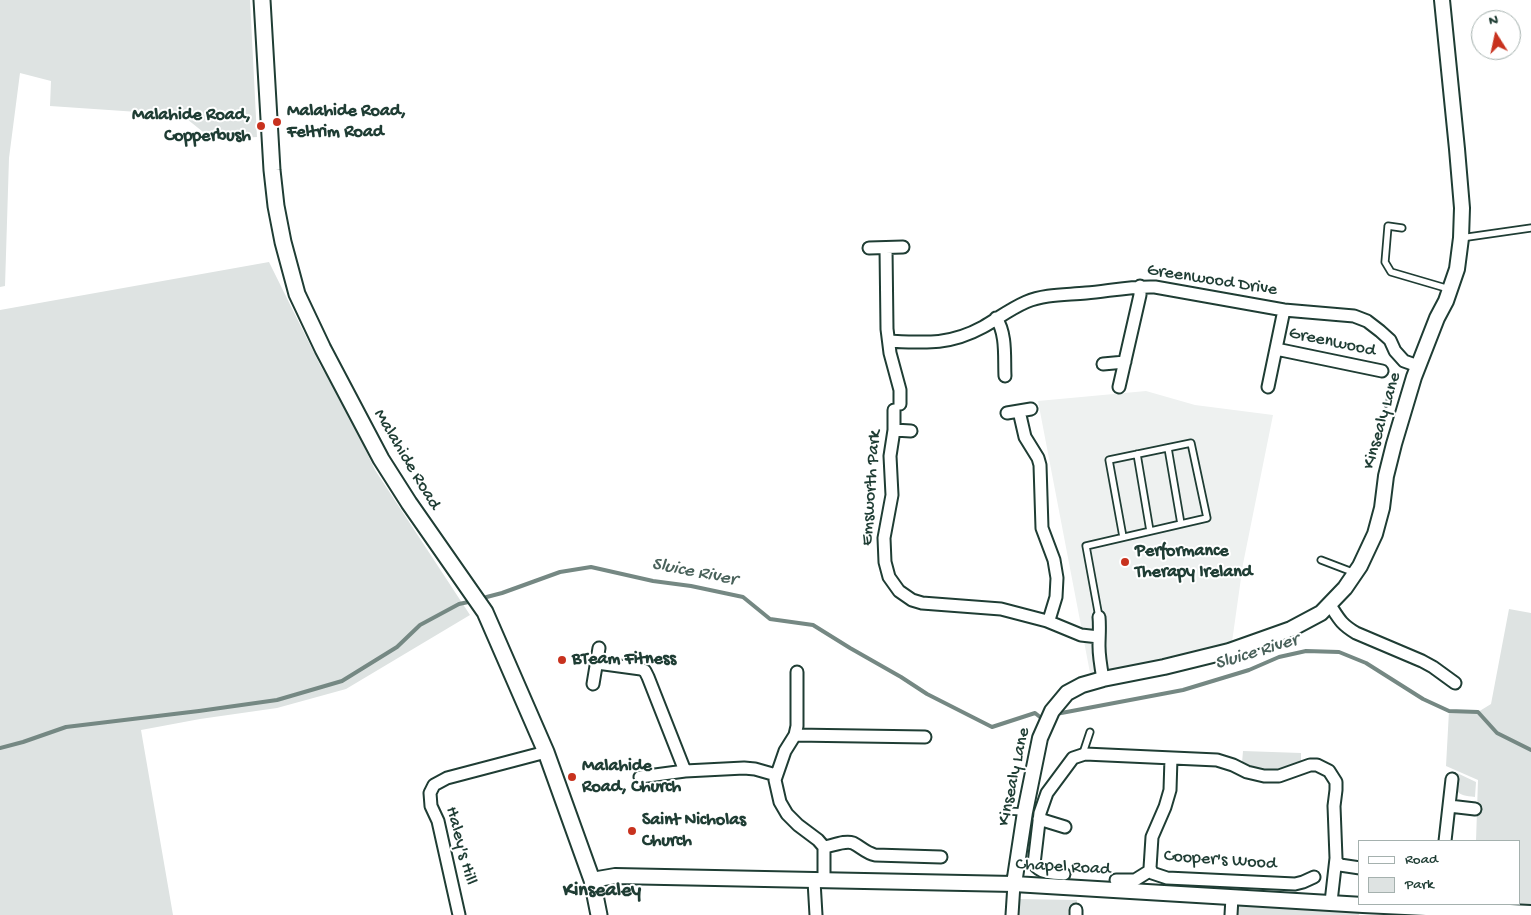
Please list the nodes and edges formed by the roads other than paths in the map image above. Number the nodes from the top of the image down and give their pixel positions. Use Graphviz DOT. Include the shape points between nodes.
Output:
graph roads {
  1 [pos="262,0"];
  2 [pos="1442,0"];
  3 [pos="1402,228"];
  4 [pos="1531,228"];
  5 [pos="1461,238"];
  6 [pos="903,247"];
  7 [pos="869,248"];
  8 [pos="886,248"];
  9 [pos="1140,286"];
  10 [pos="1450,289"];
  11 [pos="1284,310"];
  12 [pos="1300,311"];
  13 [pos="996,318"];
  14 [pos="890,341"];
  15 [pos="1276,349"];
  16 [pos="1125,362"];
  17 [pos="1103,364"];
  18 [pos="1418,366"];
  19 [pos="1382,371"];
  20 [pos="1005,376"];
  21 [pos="1119,387"];
  22 [pos="1268,387"];
  23 [pos="1007,413"];
  24 [pos="894,430"];
  25 [pos="911,431"];
  26 [pos="1168,448"];
  27 [pos="1137,454"];
  28 [pos="1181,524"];
  29 [pos="1150,530"];
  30 [pos="1123,537"];
  31 [pos="1321,560"];
  32 [pos="1355,573"];
  33 [pos="1330,605"];
  34 [pos="1100,617"];
  35 [pos="1047,621"];
  36 [pos="1100,637"];
  37 [pos="599,648"];
  38 [pos="597,663"];
  39 [pos="797,672"];
  40 [pos="1103,679"];
  41 [pos="1455,683"];
  42 [pos="593,684"];
  43 [pos="1090,732"];
  44 [pos="795,735"];
  45 [pos="925,737"];
  46 [pos="546,752"];
  47 [pos="1082,754"];
  48 [pos="1171,758"];
  49 [pos="685,771"];
  50 [pos="776,774"];
  51 [pos="640,777"];
  52 [pos="1452,778"];
  53 [pos="1449,806"];
  54 [pos="1475,809"];
  55 [pos="1006,812"];
  56 [pos="1025,812"];
  57 [pos="1039,819"];
  58 [pos="1065,827"];
  59 [pos="1445,840"];
  60 [pos="824,848"];
  61 [pos="941,857"];
  62 [pos="1336,862"];
  63 [pos="1358,868"];
  64 [pos="1151,870"];
  65 [pos="1064,874"];
  66 [pos="1314,877"];
  67 [pos="592,880"];
  68 [pos="1116,880"];
  69 [pos="819,881"];
  70 [pos="1014,884"];
  71 [pos="1232,897"];
  72 [pos="1331,902"];
  73 [pos="1358,904"];
  74 [pos="1369,905"];
  75 [pos="1457,912"];
  76 [pos="1531,913"];
  77 [pos="459,915"];
  78 [pos="599,915"];
  79 [pos="816,915"];
  80 [pos="1012,915"];
  81 [pos="1231,915"];
  1 -- 46 [label="main road, Malahide Road" via="276,206 297,294 322,349 381,459 485,612"];
  2 -- 5 [label="street, Kinsealy Lane" via="1458,149"];
  3 -- 10 [label="lane" via="1388,226 1385,262 1391,272"];
  4 -- 5 [label="lane"];
  5 -- 10 [label="street, Kinsealy Lane" via="1457,269"];
  6 -- 8 [label="street"];
  7 -- 8 [label="street"];
  8 -- 14 [label="street, Emsworth Park"];
  9 -- 11 [label="street, Greenwood Drive"];
  9 -- 13 [label="street, Greenwood Drive" via="1058,294 1026,302"];
  9 -- 16 [label="street"];
  10 -- 18 [label="street, Kinsealy Lane"];
  11 -- 12 [label="street, Greenwood Drive"];
  11 -- 15 [label="street, Greenwood"];
  12 -- 18 [label="street, Greenwood" via="1354,316 1368,321 1390,340 1404,360"];
  13 -- 14 [label="street, Greenwood Drive" via="961,337 942,342"];
  13 -- 20 [label="street" via="1002,334"];
  14 -- 24 [label="street, Emsworth Park" via="900,390"];
  15 -- 19 [label="street, Greenwood"];
  15 -- 22 [label="street, Greenwood"];
  16 -- 17 [label="street"];
  16 -- 21 [label="street"];
  18 -- 32 [label="street, Kinsealy Lane" via="1394,444 1375,534"];
  23 -- 35 [label="street" via="1025,410 1026,438 1040,465 1042,528 1056,567 1058,584"];
  24 -- 25 [label="street"];
  24 -- 35 [label="street, Emsworth Park" via="890,456 892,495 883,546 887,572 899,591 922,603 993,608"];
  26 -- 27 [label="lane"];
  26 -- 28 [label="lane"];
  26 -- 28 [label="lane" via="1191,443 1208,518"];
  27 -- 29 [label="lane"];
  27 -- 30 [label="lane" via="1109,460"];
  28 -- 29 [label="lane"];
  29 -- 30 [label="lane"];
  30 -- 34 [label="lane" via="1086,546"];
  31 -- 32 [label="lane"];
  32 -- 33 [label="street, Kinsealy Lane"];
  33 -- 40 [label="street, Kinsealy Lane" via="1312,619 1270,638 1164,668"];
  33 -- 41 [label="street" via="1345,627 1427,664"];
  34 -- 36 [label="street"];
  35 -- 36 [label="street, Emsworth Park" via="1078,634"];
  36 -- 40 [label="street"];
  37 -- 38 [label="street"];
  38 -- 42 [label="street"];
  38 -- 49 [label="street" via="644,671"];
  39 -- 44 [label="street"];
  40 -- 56 [label="street, Kinsealy Lane" via="1067,693 1052,711 1040,738"];
  43 -- 47 [label="lane"];
  44 -- 45 [label="street"];
  44 -- 50 [label="street" via="784,751"];
  46 -- 67 [label="main road, Malahide Road"];
  46 -- 77 [label="street, Haley's Hill" via="447,778 434,785 430,793 431,806 438,821"];
  47 -- 48 [label="street"];
  47 -- 57 [label="street" via="1074,758 1047,793"];
  48 -- 62 [label="street" via="1224,761 1264,776 1279,776 1310,765 1329,771 1336,782"];
  48 -- 64 [label="street, Cooper's Wood" via="1168,799 1152,837"];
  49 -- 50 [label="street" via="755,768"];
  49 -- 51 [label="street"];
  50 -- 60 [label="street" via="777,792 787,814"];
  52 -- 53 [label="street"];
  53 -- 54 [label="street"];
  53 -- 59 [label="street"];
  55 -- 56 [label="lane"];
  56 -- 70 [label="street, Kinsealy Lane"];
  57 -- 58 [label="street"];
  57 -- 65 [label="street" via="1034,864 1040,870"];
  60 -- 61 [label="street" via="848,842 868,854"];
  60 -- 69 [label="street"];
  62 -- 63 [label="street"];
  62 -- 72 [label="street"];
  64 -- 66 [label="street, Cooper's Wood" via="1166,878 1295,884"];
  64 -- 68 [label="street" via="1135,880"];
  67 -- 69 [label="street, Chapel Road" via="615,876"];
  67 -- 78 [label="main road, Malahide Road"];
  69 -- 70 [label="street, Chapel Road"];
  69 -- 79 [label="street"];
  70 -- 71 [label="street, Chapel Road"];
  70 -- 80 [label="street"];
  71 -- 72 [label="street, Chapel Road"];
  71 -- 81 [label="street"];
  72 -- 73 [label="street, Chapel Road"];
  74 -- 75 [label="street, Chapel Road"];
  75 -- 76 [label="street, Chapel Road"];
}
